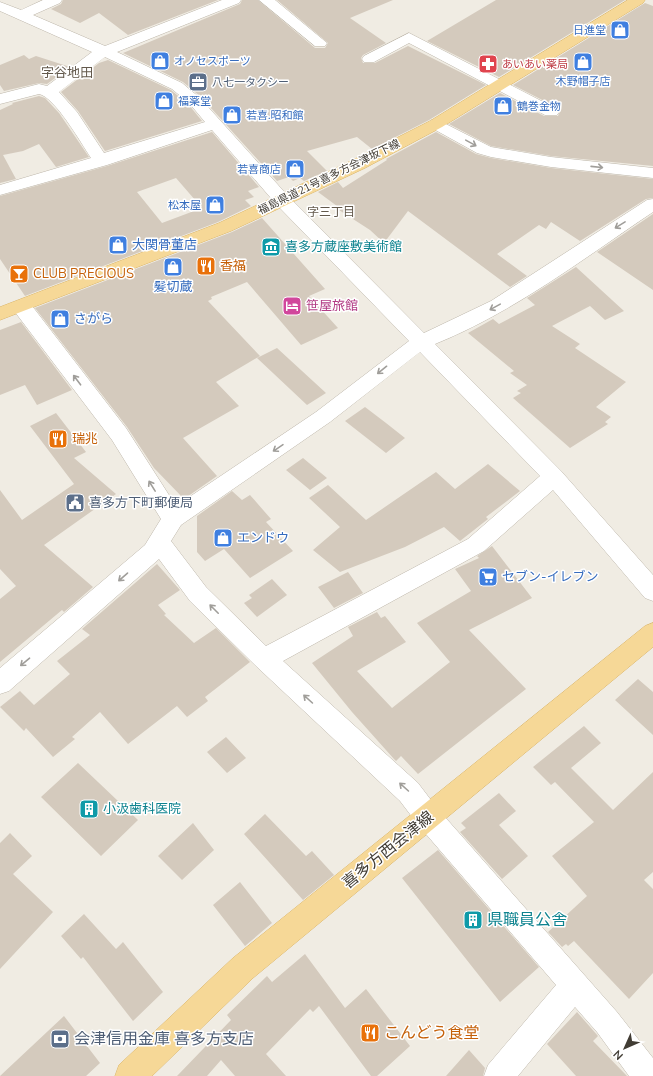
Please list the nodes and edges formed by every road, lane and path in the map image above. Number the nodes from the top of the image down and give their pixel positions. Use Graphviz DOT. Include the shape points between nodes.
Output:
graph roads {
  1 [pos="55,0"];
  2 [pos="234,0"];
  3 [pos="266,0"];
  4 [pos="638,0"];
  5 [pos="1,8"];
  6 [pos="21,15"];
  7 [pos="320,43"];
  8 [pos="103,52"];
  9 [pos="369,59"];
  10 [pos="500,85"];
  11 [pos="50,91"];
  12 [pos="0,99"];
  13 [pos="551,112"];
  14 [pos="214,124"];
  15 [pos="436,124"];
  16 [pos="100,161"];
  17 [pos="653,173"];
  18 [pos="0,190"];
  19 [pos="282,200"];
  20 [pos="653,204"];
  21 [pos="22,307"];
  22 [pos="0,314"];
  23 [pos="421,342"];
  24 [pos="554,477"];
  25 [pos="173,519"];
  26 [pos="156,546"];
  27 [pos="653,591"];
  28 [pos="653,633"];
  29 [pos="264,658"];
  30 [pos="0,683"];
  31 [pos="428,817"];
  32 [pos="573,986"];
  33 [pos="130,1076"];
  34 [pos="499,1076"];
  35 [pos="648,1076"];
  1 -- 6 [label="street"];
  2 -- 8 [label="street"];
  3 -- 7 [label="street"];
  4 -- 10 [label="main road, 福島県道21号喜多方会津坂下線"];
  5 -- 6 [label="street"];
  6 -- 8 [label="street"];
  8 -- 11 [label="street"];
  8 -- 14 [label="street" via="178,86 195,101"];
  9 -- 10 [label="street" via="409,37"];
  10 -- 13 [label="street"];
  10 -- 15 [label="main road, 福島県道21号喜多方会津坂下線"];
  11 -- 12 [label="street" via="39,89"];
  11 -- 16 [label="street" via="71,115"];
  14 -- 16 [label="street"];
  14 -- 19 [label="street"];
  15 -- 17 [label="street, one-way" via="491,152 551,162"];
  15 -- 19 [label="main road, 福島県道21号喜多方会津坂下線"];
  16 -- 18 [label="street"];
  19 -- 21 [label="main road, 福島県道21号喜多方会津坂下線" via="225,227"];
  19 -- 23 [label="street"];
  20 -- 23 [label="street, one-way" via="498,306"];
  21 -- 22 [label="main road, 福島県道21号喜多方会津坂下線"];
  25 -- 21 [label="street, one-way" via="119,434"];
  23 -- 24 [label="street"];
  23 -- 25 [label="street, one-way" via="323,417"];
  24 -- 27 [label="street"];
  24 -- 29 [label="street" via="476,545"];
  25 -- 26 [label="street"];
  29 -- 26 [label="street, one-way" via="198,594"];
  26 -- 30 [label="street, one-way"];
  28 -- 31 [label="main road, 喜多方西会津線"];
  31 -- 29 [label="street, one-way" via="409,792"];
  31 -- 32 [label="street"];
  31 -- 33 [label="main road, 喜多方西会津線" via="243,968"];
  32 -- 34 [label="street"];
  32 -- 35 [label="street" via="607,1022"];
}
